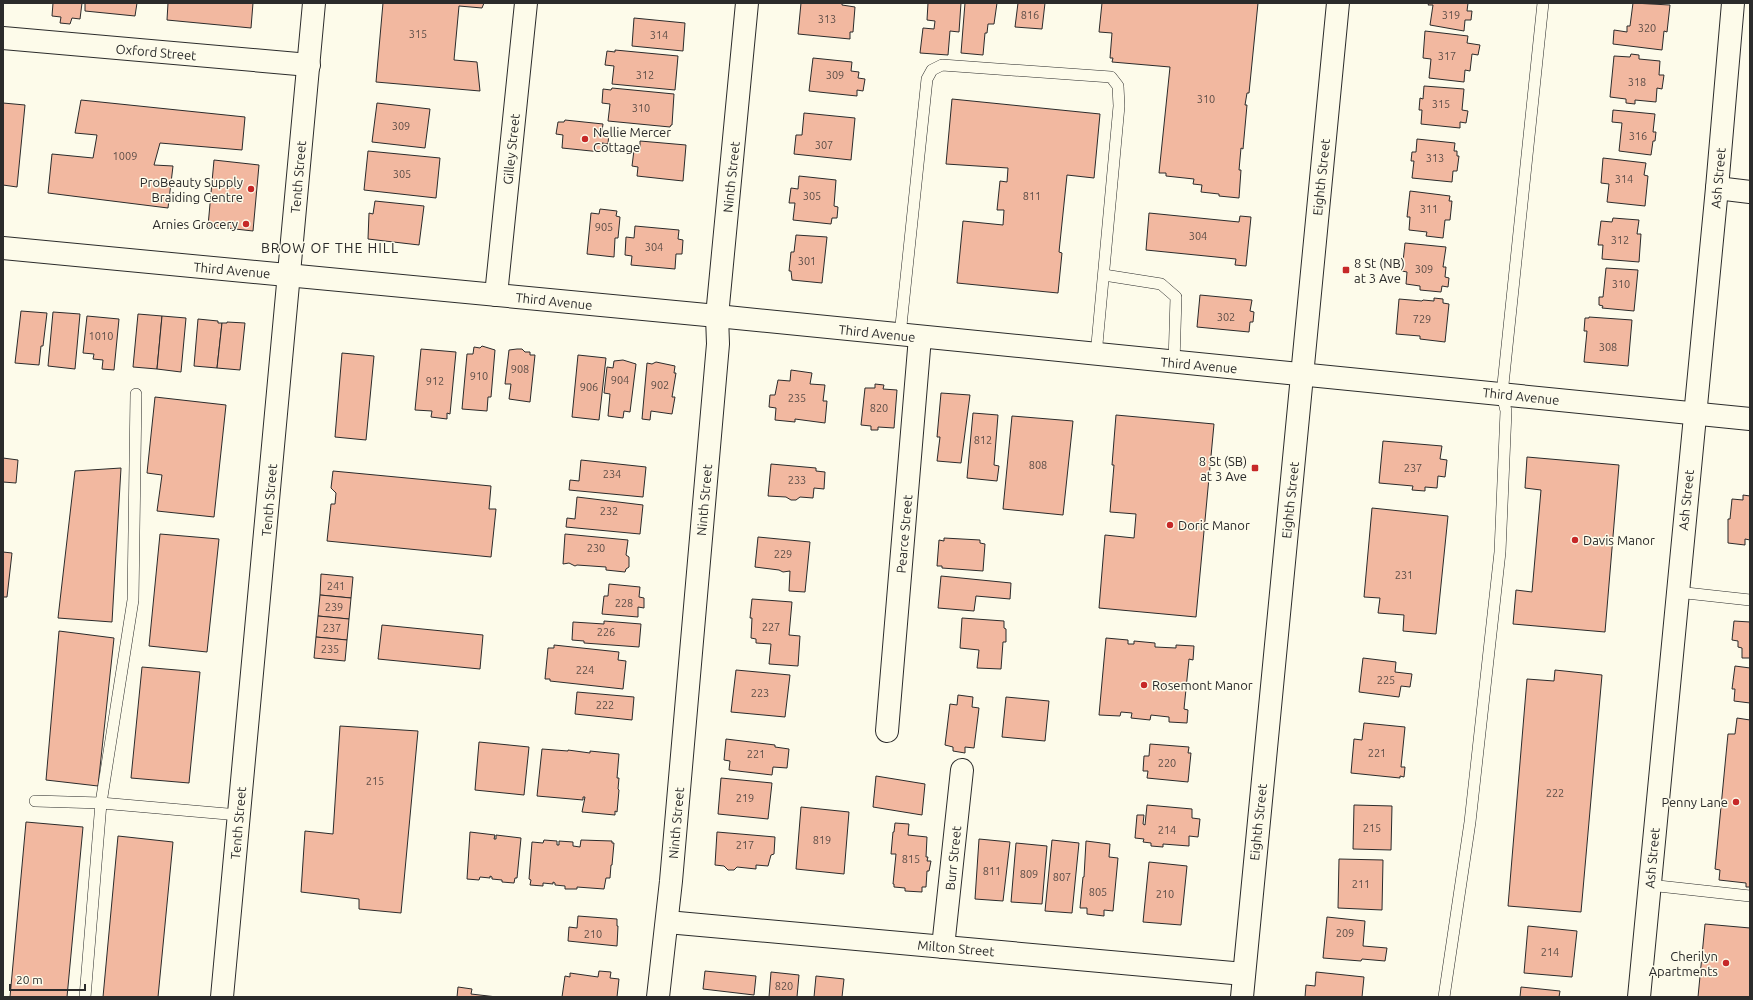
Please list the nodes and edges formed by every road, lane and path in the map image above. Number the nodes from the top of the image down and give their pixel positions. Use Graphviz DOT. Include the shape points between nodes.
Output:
graph roads {
  1 [pos="314,3"];
  2 [pos="526,3"];
  3 [pos="747,3"];
  4 [pos="1338,3"];
  5 [pos="1543,3"];
  6 [pos="1733,3"];
  7 [pos="3,38"];
  8 [pos="309,65"];
  9 [pos="1717,188"];
  10 [pos="1750,192"];
  11 [pos="3,248"];
  12 [pos="289,275"];
  13 [pos="1104,275"];
  14 [pos="496,296"];
  15 [pos="717,316"];
  16 [pos="910,336"];
  17 [pos="1096,355"];
  18 [pos="1174,363"];
  19 [pos="1302,374"];
  20 [pos="136,394"];
  21 [pos="1502,394"];
  22 [pos="1694,413"];
  23 [pos="1750,419"];
  24 [pos="1677,592"];
  25 [pos="1750,600"];
  26 [pos="887,731"];
  27 [pos="962,770"];
  28 [pos="35,801"];
  29 [pos="101,803"];
  30 [pos="239,815"];
  31 [pos="1649,885"];
  32 [pos="1750,896"];
  33 [pos="667,922"];
  34 [pos="943,947"];
  35 [pos="1244,974"];
  36 [pos="85,997"];
  37 [pos="222,997"];
  38 [pos="658,997"];
  39 [pos="1242,997"];
  40 [pos="1444,997"];
  41 [pos="1639,997"];
  1 -- 8 [label="street, Tenth Street"];
  2 -- 14 [label="street, Gilley Street"];
  3 -- 15 [label="street, Ninth Street"];
  4 -- 19 [label="street, Eighth Street"];
  5 -- 21 [label="lane"];
  6 -- 9 [label="street, Ash Street"];
  7 -- 8 [label="street, Oxford Street"];
  8 -- 12 [label="street, Tenth Street"];
  9 -- 10 [label="street"];
  9 -- 22 [label="street, Ash Street"];
  11 -- 12 [label="street, Third Avenue"];
  12 -- 14 [label="street, Third Avenue"];
  12 -- 30 [label="street, Tenth Street"];
  13 -- 16 [label="lane" via="1119,106 1118,86 1111,77 942,66 932,70 927,79"];
  13 -- 17 [label="lane"];
  13 -- 18 [label="lane" via="1161,284 1176,297"];
  14 -- 15 [label="street, Third Avenue"];
  15 -- 16 [label="street, Third Avenue"];
  15 -- 33 [label="street, Ninth Street" via="718,344"];
  16 -- 17 [label="street, Third Avenue"];
  16 -- 26 [label="street, Pearce Street"];
  17 -- 18 [label="street, Third Avenue"];
  18 -- 19 [label="street, Third Avenue"];
  19 -- 21 [label="street, Third Avenue"];
  19 -- 35 [label="street, Eighth Street"];
  20 -- 29 [label="lane" via="133,600"];
  21 -- 22 [label="street, Third Avenue"];
  21 -- 40 [label="lane" via="1506,410 1500,552 1470,822"];
  22 -- 23 [label="street, Third Avenue"];
  22 -- 24 [label="street, Ash Street"];
  24 -- 25 [label="lane"];
  24 -- 31 [label="street, Ash Street"];
  27 -- 34 [label="street, Burr Street"];
  28 -- 29 [label="lane"];
  29 -- 30 [label="lane"];
  29 -- 36 [label="lane"];
  30 -- 37 [label="street, Tenth Street"];
  31 -- 32 [label="lane"];
  31 -- 41 [label="street, Ash Street"];
  33 -- 34 [label="street, Milton Street"];
  33 -- 38 [label="street, Ninth Street"];
  34 -- 35 [label="street, Milton Street"];
  35 -- 39 [label="street, Eighth Street"];
}
